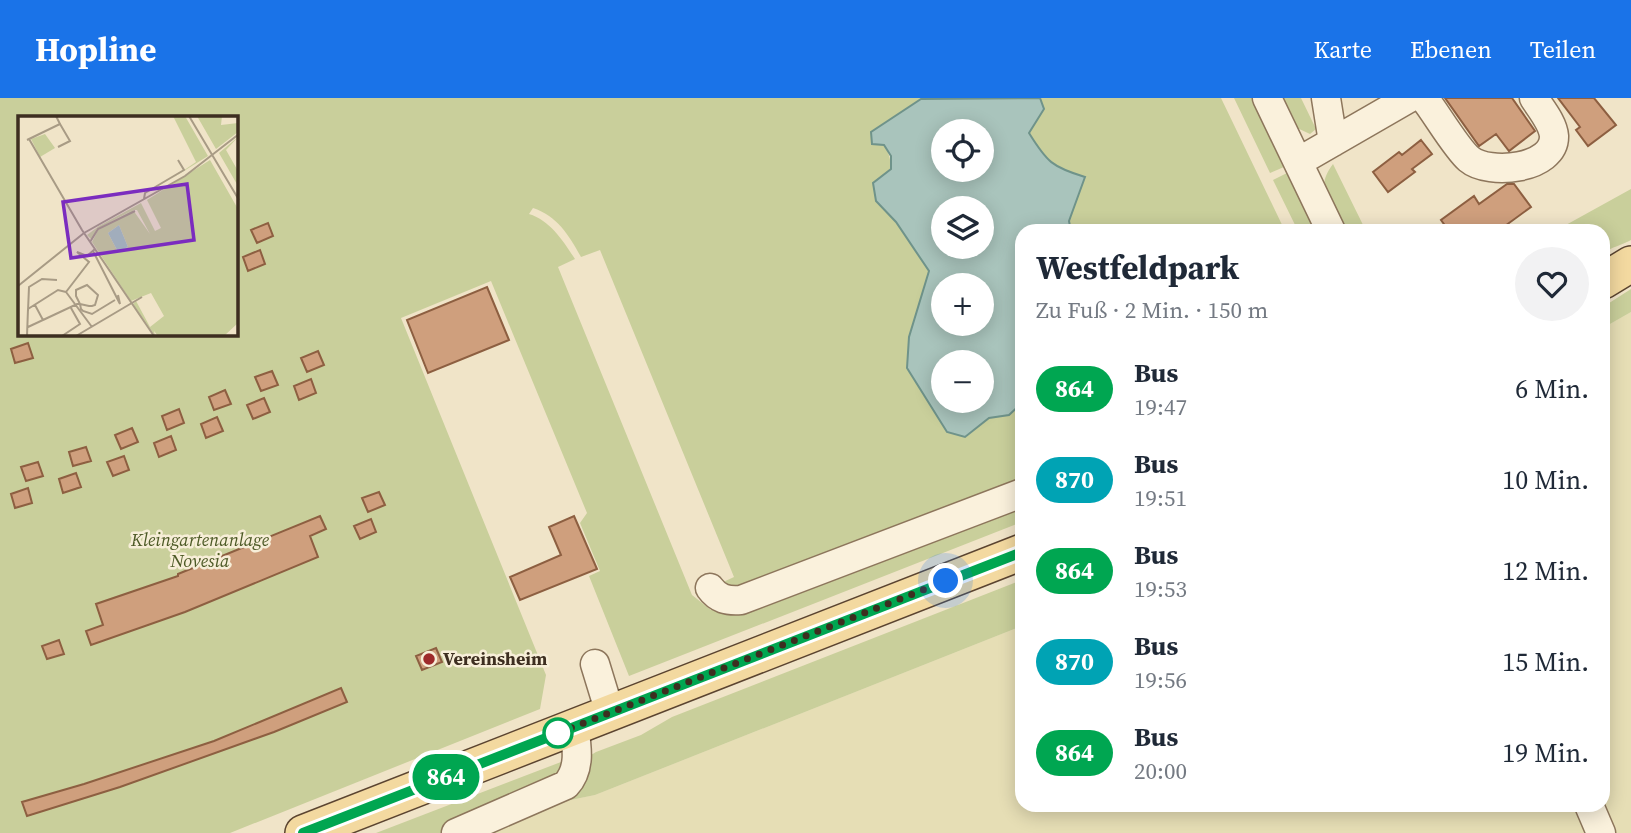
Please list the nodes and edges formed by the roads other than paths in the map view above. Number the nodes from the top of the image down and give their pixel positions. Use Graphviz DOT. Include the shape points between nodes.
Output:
graph roads {
  1 [pos="1267,98"];
  2 [pos="1326,98"];
  3 [pos="1409,98"];
  4 [pos="1424,98"];
  5 [pos="1534,98"];
  6 [pos="1333,142"];
  7 [pos="1298,162"];
  8 [pos="1328,224"];
  9 [pos="1631,264"];
  10 [pos="1610,277"];
  11 [pos="1015,496"];
  12 [pos="1015,554"];
  13 [pos="710,587"];
  14 [pos="595,664"];
  15 [pos="610,713"];
  16 [pos="574,726"];
  17 [pos="1592,812"];
  18 [pos="303,833"];
  19 [pos="456,833"];
  20 [pos="1601,833"];
  1 -- 7 [label="street"];
  2 -- 6 [label="street"];
  3 -- 6 [label="street"];
  4 -- 5 [label="street" via="1469,159 1497,168 1542,159 1553,146 1554,133"];
  6 -- 7 [label="street"];
  7 -- 8 [label="street"];
  9 -- 10 [label="main road"];
  11 -- 13 [label="street" via="741,600 727,601"];
  12 -- 15 [label="main road"];
  14 -- 15 [label="street"];
  15 -- 16 [label="main road"];
  16 -- 18 [label="main road"];
  16 -- 19 [label="street" via="576,771 566,785"];
  17 -- 20 [label="street"];
}
